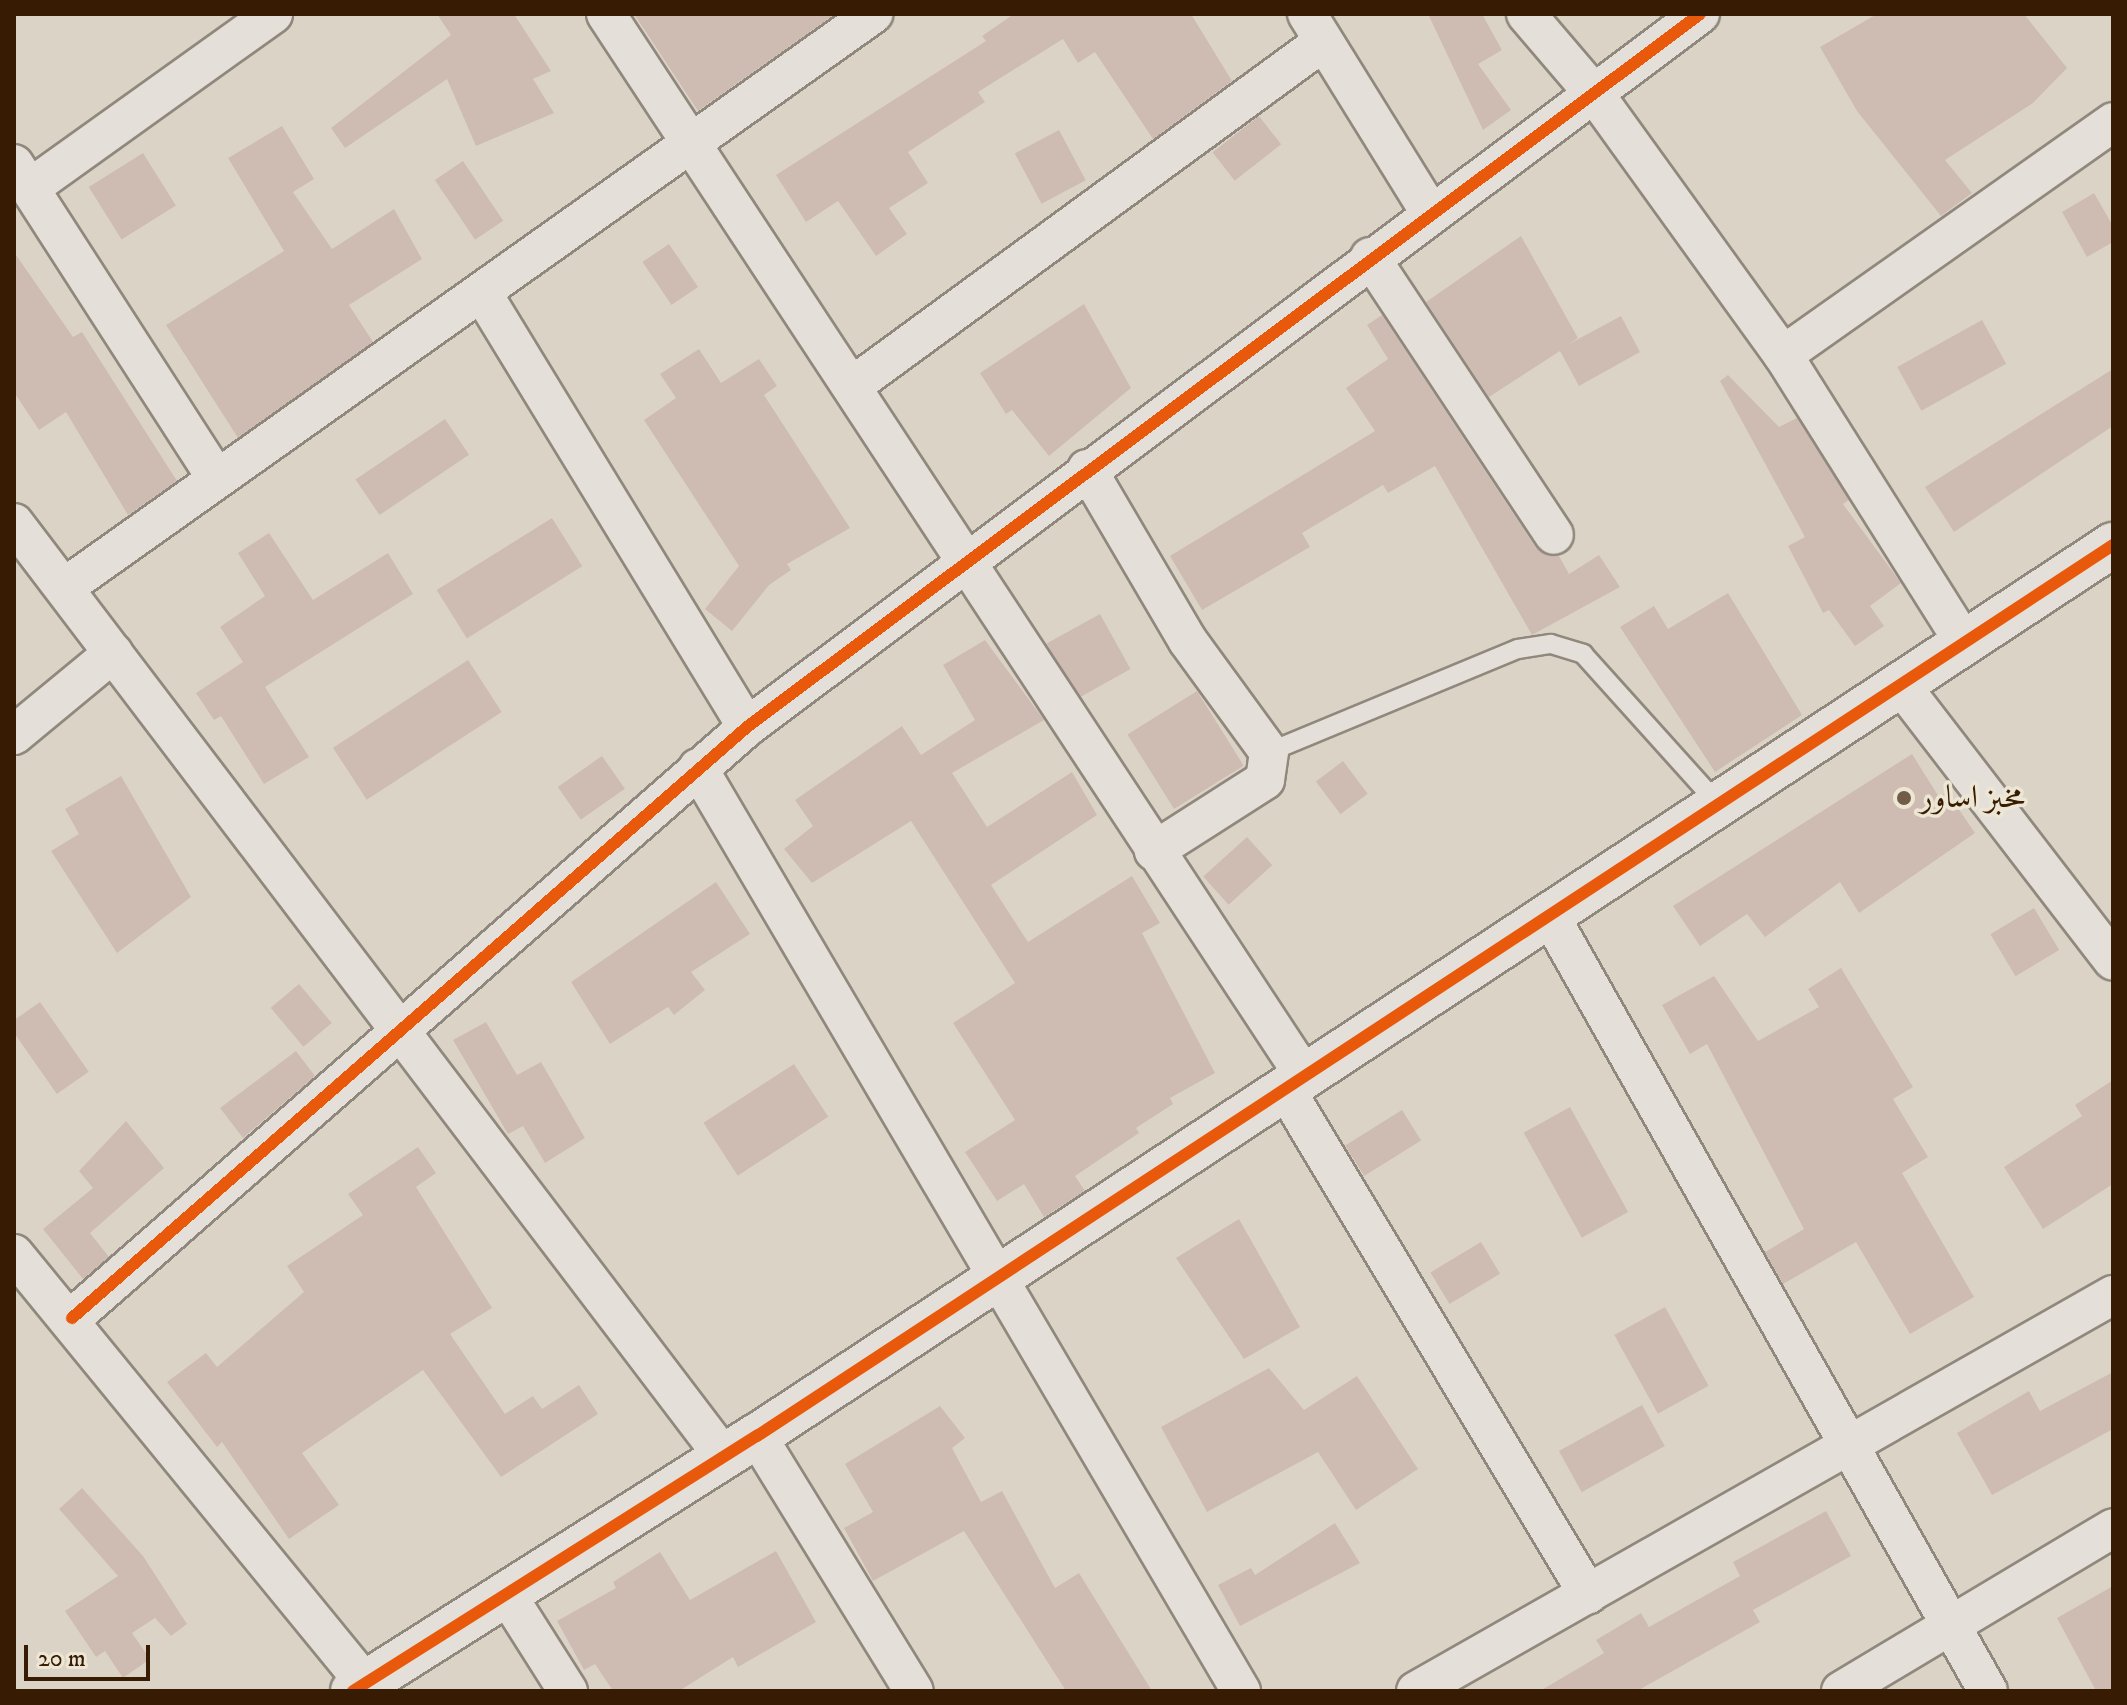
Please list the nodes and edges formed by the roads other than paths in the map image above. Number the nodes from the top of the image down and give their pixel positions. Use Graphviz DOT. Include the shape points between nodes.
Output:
graph roads {
  1 [pos="273,14"];
  2 [pos="606,14"];
  3 [pos="873,14"];
  4 [pos="1526,14"];
  5 [pos="1700,14"];
  6 [pos="1315,28"];
  7 [pos="1596,96"];
  8 [pos="2113,122"];
  9 [pos="692,142"];
  10 [pos="22,176"];
  11 [pos="1431,214"];
  12 [pos="1370,257"];
  13 [pos="484,296"];
  14 [pos="1783,355"];
  15 [pos="855,384"];
  16 [pos="1087,469"];
  17 [pos="215,476"];
  18 [pos="14,523"];
  19 [pos="1554,535"];
  20 [pos="2113,545"];
  21 [pos="966,559"];
  22 [pos="65,587"];
  23 [pos="1964,642"];
  24 [pos="113,653"];
  25 [pos="1900,684"];
  26 [pos="747,727"];
  27 [pos="14,735"];
  28 [pos="1269,752"];
  29 [pos="698,768"];
  30 [pos="1718,804"];
  31 [pos="1154,851"];
  32 [pos="1550,916"];
  33 [pos="2113,961"];
  34 [pos="396,1032"];
  35 [pos="1296,1083"];
  36 [pos="14,1254"];
  37 [pos="999,1274"];
  38 [pos="2113,1295"];
  39 [pos="72,1318"];
  40 [pos="741,1447"];
  41 [pos="1849,1448"];
  42 [pos="2113,1528"];
  43 [pos="1588,1594"];
  44 [pos="507,1595"];
  45 [pos="1950,1624"];
  46 [pos="359,1687"];
  47 [pos="568,1691"];
  48 [pos="914,1691"];
  49 [pos="1241,1691"];
  50 [pos="1416,1691"];
  51 [pos="1841,1691"];
  52 [pos="1988,1691"];
  1 -- 10 [label="street"];
  2 -- 9 [label="street"];
  3 -- 9 [label="street"];
  4 -- 7 [label="street"];
  5 -- 7 [label="street"];
  6 -- 11 [label="street"];
  6 -- 15 [label="street"];
  7 -- 11 [label="street"];
  7 -- 14 [label="street"];
  8 -- 14 [label="street"];
  9 -- 13 [label="street"];
  9 -- 15 [label="street"];
  10 -- 17 [label="street"];
  11 -- 12 [label="street"];
  12 -- 16 [label="street"];
  12 -- 19 [label="street"];
  13 -- 17 [label="street"];
  13 -- 26 [label="street"];
  14 -- 23 [label="street"];
  15 -- 21 [label="street"];
  16 -- 21 [label="street"];
  16 -- 28 [label="street" via="1188,641"];
  17 -- 22 [label="street"];
  18 -- 22 [label="street"];
  20 -- 23 [label="street"];
  21 -- 26 [label="street"];
  21 -- 31 [label="street"];
  22 -- 24 [label="street"];
  23 -- 25 [label="street"];
  24 -- 27 [label="street"];
  24 -- 34 [label="street"];
  25 -- 30 [label="street"];
  25 -- 33 [label="street"];
  26 -- 29 [label="street"];
  28 -- 30 [label="lane" via="1518,649 1551,644 1583,654"];
  28 -- 31 [label="street" via="1265,780"];
  29 -- 34 [label="street"];
  29 -- 37 [label="street"];
  30 -- 32 [label="street"];
  31 -- 35 [label="street"];
  32 -- 35 [label="street"];
  32 -- 41 [label="street"];
  34 -- 39 [label="street"];
  34 -- 40 [label="street"];
  35 -- 37 [label="street"];
  35 -- 43 [label="street"];
  36 -- 39 [label="street"];
  37 -- 40 [label="street"];
  37 -- 49 [label="street"];
  38 -- 41 [label="street"];
  39 -- 46 [label="street"];
  40 -- 44 [label="street"];
  40 -- 48 [label="street"];
  41 -- 43 [label="street"];
  41 -- 45 [label="street"];
  42 -- 45 [label="street"];
  43 -- 50 [label="street"];
  44 -- 46 [label="street"];
  44 -- 47 [label="street"];
  45 -- 51 [label="street"];
  45 -- 52 [label="street"];
}
